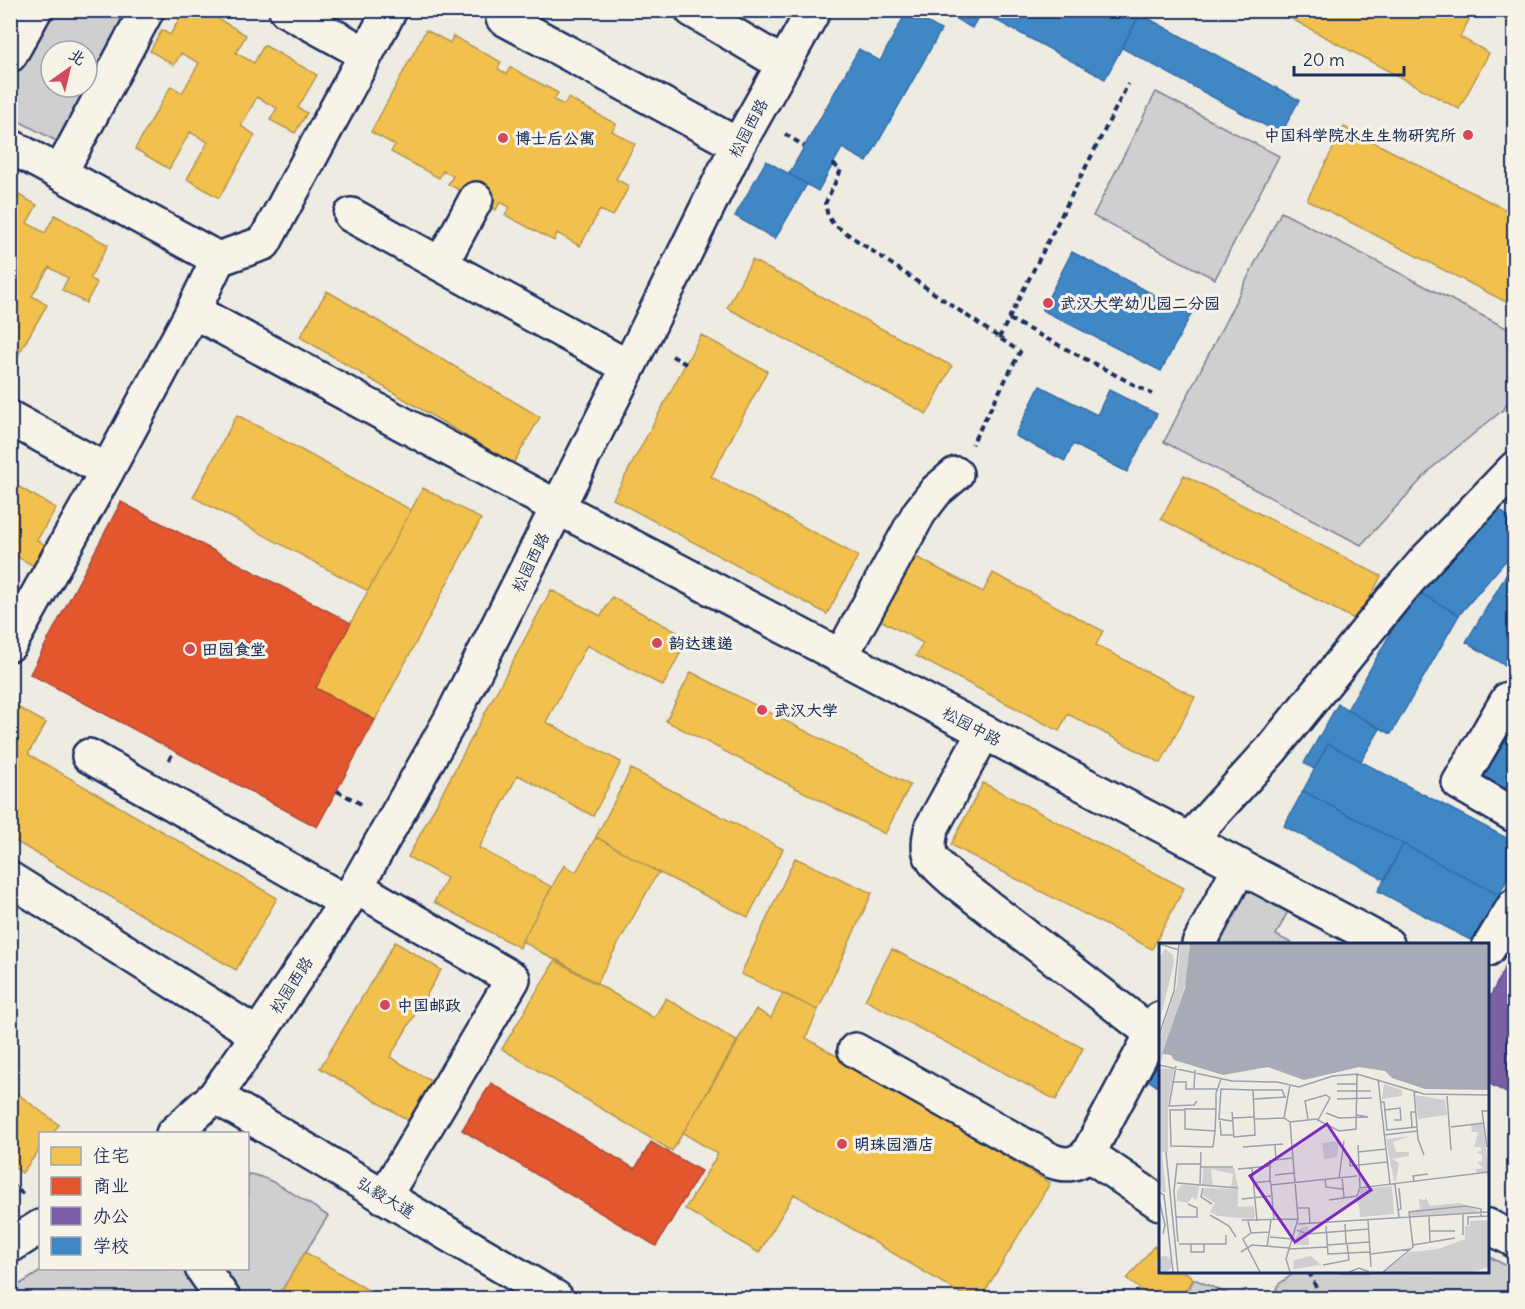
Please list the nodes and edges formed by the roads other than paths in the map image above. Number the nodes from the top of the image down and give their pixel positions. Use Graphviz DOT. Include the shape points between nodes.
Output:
graph roads {
  1 [pos="34,10"];
  2 [pos="147,10"];
  3 [pos="286,10"];
  4 [pos="390,10"];
  5 [pos="507,10"];
  6 [pos="692,10"];
  7 [pos="814,10"];
  8 [pos="366,54"];
  9 [pos="10,56"];
  10 [pos="783,64"];
  11 [pos="738,145"];
  12 [pos="10,146"];
  13 [pos="60,173"];
  14 [pos="476,199"];
  15 [pos="351,215"];
  16 [pos="218,259"];
  17 [pos="441,264"];
  18 [pos="193,311"];
  19 [pos="628,367"];
  20 [pos="10,418"];
  21 [pos="1515,469"];
  22 [pos="107,471"];
  23 [pos="956,474"];
  24 [pos="557,507"];
  25 [pos="10,644"];
  26 [pos="841,656"];
  27 [pos="1508,699"];
  28 [pos="984,732"];
  29 [pos="89,756"];
  30 [pos="1515,814"];
  31 [pos="1189,840"];
  32 [pos="1240,866"];
  33 [pos="10,879"];
  34 [pos="351,894"];
  35 [pos="1515,906"];
  36 [pos="1200,943"];
  37 [pos="1384,943"];
  38 [pos="1489,947"];
  39 [pos="1157,1027"];
  40 [pos="258,1035"];
  41 [pos="855,1050"];
  42 [pos="215,1096"];
  43 [pos="175,1132"];
  44 [pos="1088,1154"];
  45 [pos="384,1197"];
  46 [pos="1159,1202"];
  47 [pos="1489,1227"];
  48 [pos="39,1228"];
  49 [pos="1515,1240"];
  50 [pos="10,1246"];
  51 [pos="203,1270"];
  52 [pos="223,1299"];
  53 [pos="556,1299"];
  1 -- 9 [label="street"];
  2 -- 13 [label="street"];
  3 -- 8 [label="street"];
  4 -- 8 [label="street"];
  5 -- 11 [label="street" via="503,18"];
  6 -- 10 [label="street"];
  7 -- 10 [label="street, 松园西路"];
  8 -- 16 [label="street" via="264,243"];
  10 -- 11 [label="street, 松园西路"];
  11 -- 19 [label="street, 松园西路"];
  12 -- 13 [label="street"];
  13 -- 16 [label="street"];
  14 -- 17 [label="street"];
  15 -- 17 [label="street"];
  16 -- 18 [label="street"];
  17 -- 19 [label="street"];
  18 -- 22 [label="street"];
  18 -- 24 [label="street, 松园中路"];
  19 -- 24 [label="street, 松园西路"];
  20 -- 22 [label="street"];
  21 -- 31 [label="street" via="1425,561 1271,750"];
  22 -- 25 [label="street"];
  23 -- 26 [label="street" via="936,491 920,513"];
  24 -- 26 [label="street, 松园中路"];
  24 -- 34 [label="street, 松园西路" via="450,721"];
  26 -- 28 [label="street, 松园中路"];
  27 -- 30 [label="street" via="1460,783"];
  28 -- 31 [label="street, 松园中路"];
  28 -- 39 [label="street" via="932,827 929,854 953,880"];
  29 -- 34 [label="street"];
  31 -- 32 [label="street, 松园中路"];
  32 -- 36 [label="street"];
  32 -- 37 [label="street, 松园中路"];
  33 -- 40 [label="street"];
  34 -- 40 [label="street, 松园西路"];
  34 -- 45 [label="street" via="513,979"];
  35 -- 38 [label="street"];
  39 -- 44 [label="street"];
  40 -- 42 [label="street, 松园西路"];
  41 -- 44 [label="street" via="1052,1161 1069,1165"];
  42 -- 43 [label="street, 松园西路"];
  42 -- 45 [label="street, 弘毅大道"];
  44 -- 46 [label="street"];
  45 -- 53 [label="street, 弘毅大道"];
  47 -- 49 [label="street"];
  48 -- 50 [label="street"];
  51 -- 52 [label="street"];
}
